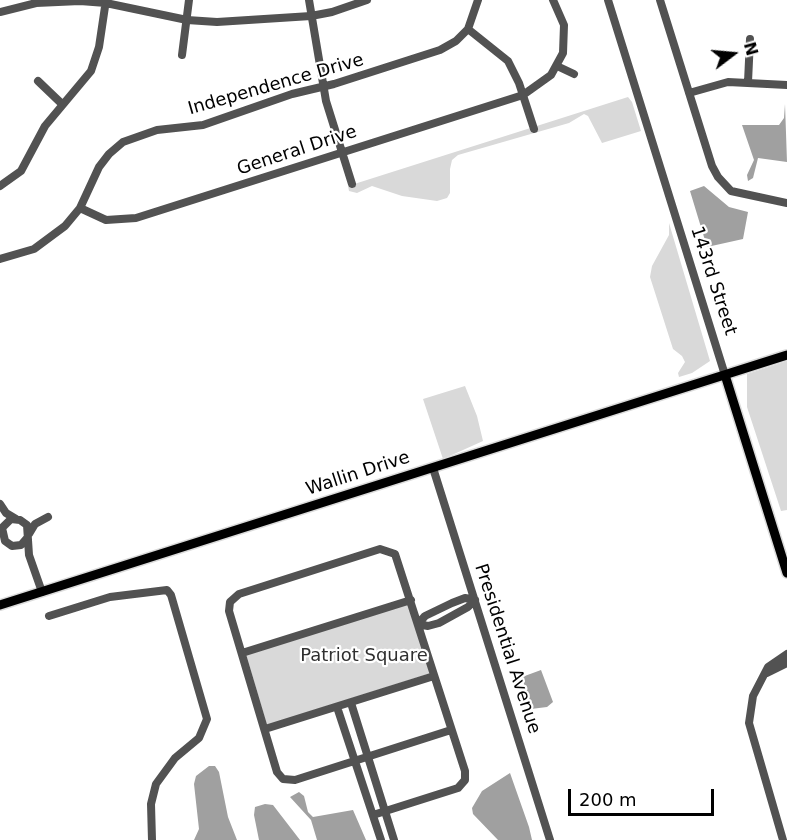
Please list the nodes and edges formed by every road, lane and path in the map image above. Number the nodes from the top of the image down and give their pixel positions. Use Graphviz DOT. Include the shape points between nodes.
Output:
graph roads {
  1 [pos="189,0"];
  2 [pos="309,0"];
  3 [pos="367,0"];
  4 [pos="478,0"];
  5 [pos="554,0"];
  6 [pos="608,0"];
  7 [pos="660,0"];
  8 [pos="106,2"];
  9 [pos="0,12"];
  10 [pos="311,16"];
  11 [pos="187,20"];
  12 [pos="468,29"];
  13 [pos="750,39"];
  14 [pos="182,55"];
  15 [pos="557,66"];
  16 [pos="574,74"];
  17 [pos="38,81"];
  18 [pos="748,82"];
  19 [pos="787,85"];
  20 [pos="322,86"];
  21 [pos="688,93"];
  22 [pos="523,95"];
  23 [pos="62,104"];
  24 [pos="534,129"];
  25 [pos="342,153"];
  26 [pos="352,184"];
  27 [pos="0,186"];
  28 [pos="787,203"];
  29 [pos="80,208"];
  30 [pos="0,260"];
  31 [pos="787,355"];
  32 [pos="725,375"];
  33 [pos="433,468"];
  34 [pos="0,504"];
  35 [pos="0,511"];
  36 [pos="19,520"];
  37 [pos="2,531"];
  38 [pos="28,536"];
  39 [pos="8,545"];
  40 [pos="29,555"];
  41 [pos="787,573"];
  42 [pos="42,592"];
  43 [pos="411,600"];
  44 [pos="475,600"];
  45 [pos="0,605"];
  46 [pos="49,616"];
  47 [pos="418,624"];
  48 [pos="242,653"];
  49 [pos="787,654"];
  50 [pos="787,663"];
  51 [pos="767,673"];
  52 [pos="434,676"];
  53 [pos="351,703"];
  54 [pos="337,707"];
  55 [pos="265,729"];
  56 [pos="451,730"];
  57 [pos="368,756"];
  58 [pos="355,760"];
  59 [pos="386,811"];
  60 [pos="373,815"];
  61 [pos="152,840"];
  62 [pos="381,840"];
  63 [pos="394,840"];
  64 [pos="550,840"];
  65 [pos="783,840"];
  1 -- 11 [label="street"];
  2 -- 10 [label="street"];
  3 -- 10 [label="street"];
  4 -- 12 [label="street"];
  5 -- 15 [label="street" via="564,24 565,39"];
  6 -- 32 [label="street, 143rd Street"];
  7 -- 21 [label="street"];
  8 -- 9 [label="street" via="36,3"];
  8 -- 11 [label="street"];
  8 -- 23 [label="street" via="91,71"];
  10 -- 11 [label="street"];
  10 -- 20 [label="street"];
  11 -- 14 [label="street"];
  12 -- 20 [label="street, Independence Drive" via="440,50"];
  12 -- 22 [label="street" via="508,61"];
  13 -- 18 [label="street"];
  15 -- 16 [label="street"];
  15 -- 22 [label="street, General Drive" via="543,84"];
  17 -- 23 [label="street"];
  18 -- 19 [label="street"];
  18 -- 21 [label="street" via="728,82"];
  20 -- 25 [label="street"];
  20 -- 29 [label="street, Independence Drive" via="203,125 157,130 123,142 99,167"];
  21 -- 28 [label="street" via="712,166 724,184 740,194"];
  22 -- 24 [label="street"];
  22 -- 25 [label="street, General Drive"];
  23 -- 27 [label="street" via="45,126 21,171"];
  25 -- 26 [label="street"];
  25 -- 29 [label="street, General Drive" via="136,218 106,220"];
  29 -- 30 [label="street, Independence Drive" via="51,239"];
  31 -- 32 [label="main road, Wallin Drive"];
  32 -- 33 [label="main road, Wallin Drive"];
  32 -- 41 [label="main road, 143rd Street"];
  33 -- 42 [label="main road, Wallin Drive"];
  33 -- 44 [label="street, Presidential Avenue"];
  34 -- 36 [label="street" via="6,513"];
  35 -- 37 [label="street"];
  36 -- 37 [label="street"];
  36 -- 38 [label="street"];
  36 -- 38 [label="street" via="48,516 35,524"];
  37 -- 39 [label="street"];
  38 -- 39 [label="street"];
  38 -- 40 [label="street"];
  39 -- 40 [label="street"];
  40 -- 42 [label="street"];
  42 -- 45 [label="main road, Wallin Drive"];
  43 -- 47 [label="street"];
  43 -- 48 [label="street"];
  43 -- 48 [label="street" via="398,559 390,550 380,549 250,590 230,602 229,611"];
  44 -- 47 [label="street" via="465,598 452,603 425,616"];
  44 -- 64 [label="street, Presidential Avenue"];
  46 -- 61 [label="street" via="110,597 167,590 171,595 207,719 199,738 167,766 156,784 151,804"];
  47 -- 52 [label="street"];
  48 -- 55 [label="street"];
  49 -- 51 [label="street" via="768,667"];
  50 -- 51 [label="street"];
  51 -- 65 [label="street" via="753,696 749,723"];
  52 -- 53 [label="street"];
  52 -- 56 [label="street"];
  53 -- 54 [label="street"];
  53 -- 57 [label="street"];
  54 -- 55 [label="street"];
  54 -- 58 [label="street"];
  55 -- 58 [label="street" via="277,772 283,779 295,780"];
  56 -- 57 [label="street"];
  56 -- 59 [label="street" via="465,771 463,784"];
  57 -- 58 [label="street"];
  57 -- 59 [label="street"];
  58 -- 60 [label="street"];
  59 -- 60 [label="street"];
  59 -- 63 [label="street"];
  60 -- 62 [label="street"];
}
